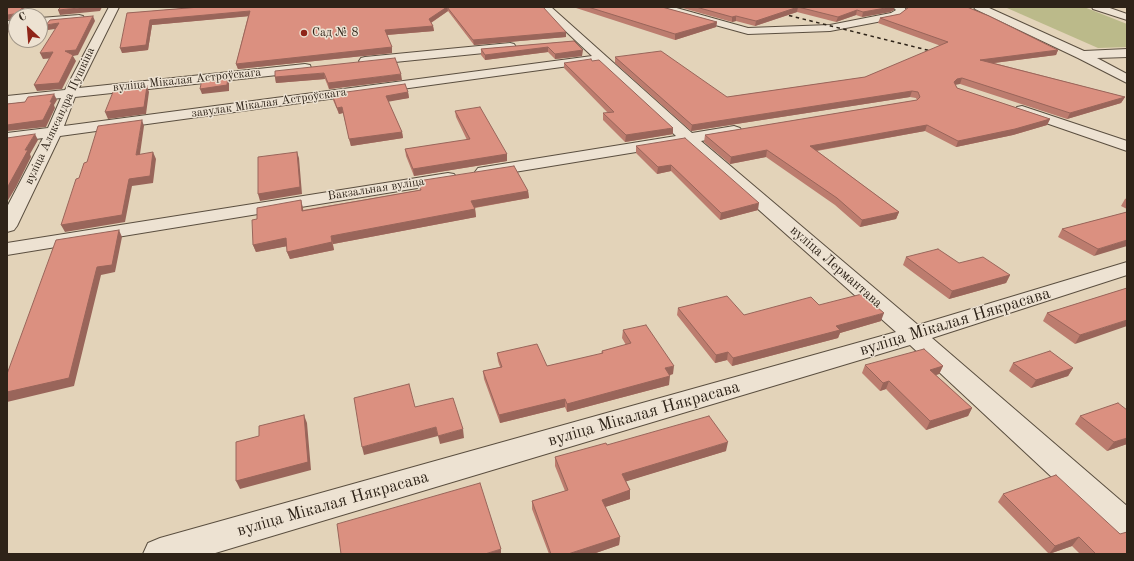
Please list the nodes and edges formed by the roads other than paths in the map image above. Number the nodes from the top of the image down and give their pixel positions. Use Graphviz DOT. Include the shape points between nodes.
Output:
graph roads {
  1 [pos="546,7"];
  2 [pos="661,7"];
  3 [pos="898,7"];
  4 [pos="979,7"];
  5 [pos="1097,7"];
  6 [pos="108,14"];
  7 [pos="1127,17"];
  8 [pos="48,20"];
  9 [pos="520,46"];
  10 [pos="1127,53"];
  11 [pos="1082,55"];
  12 [pos="602,58"];
  13 [pos="355,62"];
  14 [pos="315,67"];
  15 [pos="1127,79"];
  16 [pos="70,93"];
  17 [pos="7,100"];
  18 [pos="1011,107"];
  19 [pos="752,128"];
  20 [pos="54,132"];
  21 [pos="7,138"];
  22 [pos="689,139"];
  23 [pos="1127,146"];
  24 [pos="7,226"];
  25 [pos="7,249"];
  26 [pos="1127,268"];
  27 [pos="914,335"];
  28 [pos="1127,526"];
  29 [pos="160,554"];
  1 -- 12 [label="street, вуліца Лермантава" via="575,41"];
  2 -- 3 [label="street" via="748,31 767,32 830,28 894,16 902,11"];
  4 -- 11 [label="street"];
  5 -- 7 [label="street"];
  6 -- 8 [label="street"];
  6 -- 16 [label="street, вуліца Аляксандра Пушкіна"];
  9 -- 13 [label="street"];
  10 -- 11 [label="street"];
  11 -- 15 [label="street"];
  12 -- 20 [label="street, завулак Мікалая Астроўскага"];
  12 -- 22 [label="street, вуліца Лермантава"];
  14 -- 16 [label="street, вуліца Мікалая Астроўскага"];
  16 -- 17 [label="street, вуліца Мікалая Астроўскага"];
  16 -- 20 [label="street, вуліца Аляксандра Пушкіна"];
  18 -- 23 [label="street"];
  19 -- 22 [label="street, Вакзальная вуліца"];
  20 -- 21 [label="street, завулак Мікалая Астроўскага"];
  20 -- 24 [label="street, вуліца Аляксандра Пушкіна"];
  22 -- 25 [label="street, Вакзальная вуліца"];
  22 -- 27 [label="street, вуліца Лермантава"];
  26 -- 27 [label="street, вуліца Мікалая Някрасава"];
  27 -- 28 [label="street, вуліца Лермантава"];
  27 -- 29 [label="street, вуліца Мікалая Някрасава"];
}
